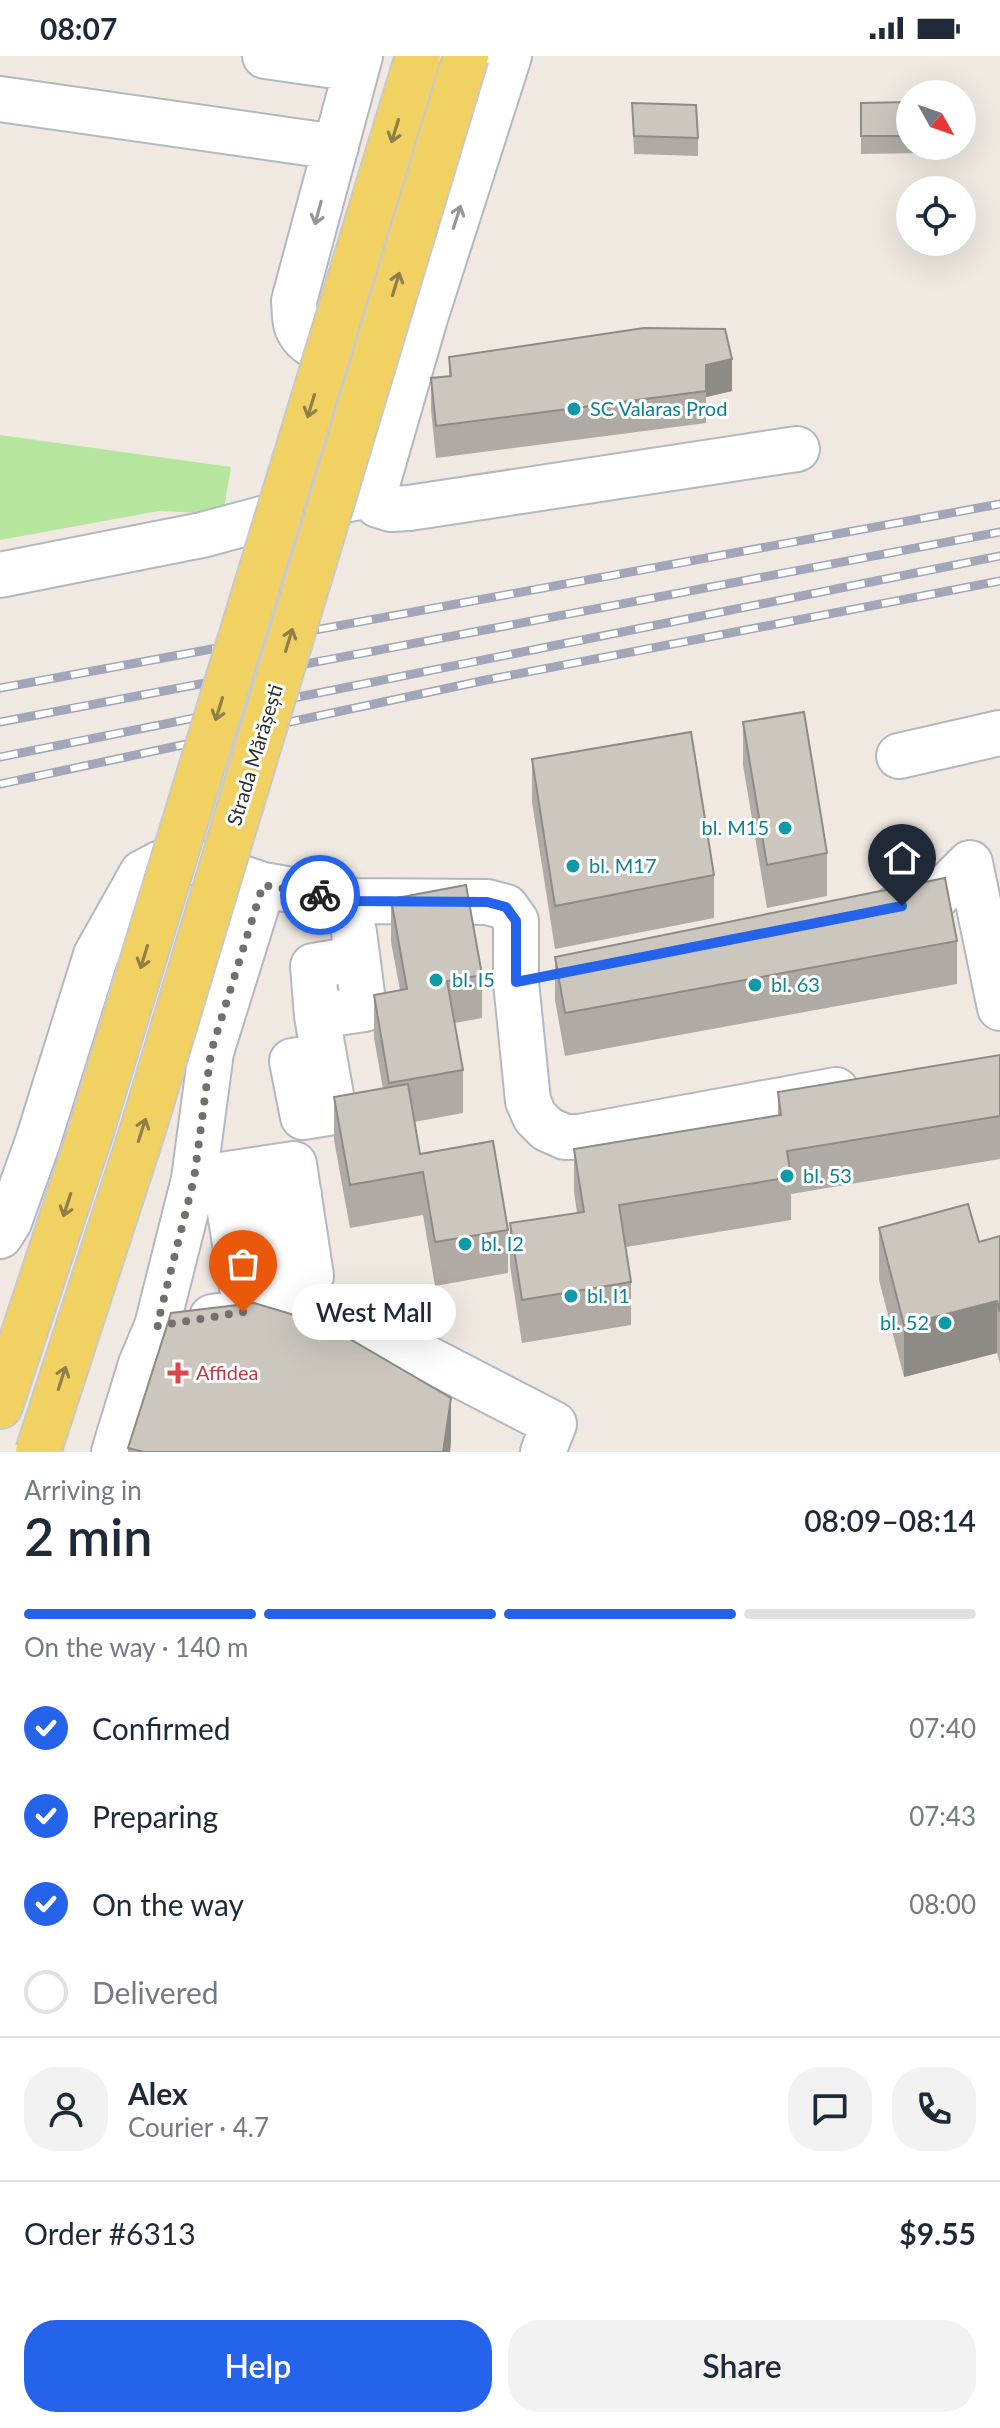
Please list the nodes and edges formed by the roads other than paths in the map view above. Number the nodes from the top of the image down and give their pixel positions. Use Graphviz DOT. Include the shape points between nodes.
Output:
graph roads {
  1 [pos="265,56"];
  2 [pos="418,56"];
  3 [pos="466,56"];
  4 [pos="509,56"];
  5 [pos="358,63"];
  6 [pos="0,99"];
  7 [pos="336,147"];
  8 [pos="425,318"];
  9 [pos="375,353"];
  10 [pos="797,449"];
  11 [pos="374,495"];
  12 [pos="0,575"];
  13 [pos="1000,733"];
  14 [pos="899,756"];
  15 [pos="985,859"];
  16 [pos="263,885"];
  17 [pos="354,901"];
  18 [pos="855,915"];
  19 [pos="562,971"];
  20 [pos="516,982"];
  21 [pos="1000,1008"];
  22 [pos="321,1036"];
  23 [pos="879,1083"];
  24 [pos="194,1179"];
  25 [pos="0,1236"];
  26 [pos="279,1281"];
  27 [pos="157,1326"];
  28 [pos="0,1406"];
  29 [pos="38,1452"];
  30 [pos="114,1452"];
  31 [pos="543,1452"];
  1 -- 5 [label="street"];
  2 -- 28 [label="main road, one-way, bridge" via="91,1131"];
  9 -- 3 [label="main road, Strada Mărășești, one-way, bridge"];
  8 -- 4 [label="street, one-way"];
  5 -- 7 [label="street"];
  6 -- 7 [label="street"];
  7 -- 9 [label="street, one-way" via="294,301 297,327 314,346 351,356"];
  8 -- 9 [label="street" via="407,340"];
  8 -- 11 [label="street"];
  29 -- 9 [label="main road, Strada Mărășești, one-way, bridge" via="144,1126"];
  10 -- 11 [label="street" via="409,508 378,505"];
  11 -- 12 [label="street"];
  13 -- 14 [label="street"];
  15 -- 18 [label="street" via="932,901"];
  15 -- 21 [label="street"];
  16 -- 17 [label="street"];
  16 -- 24 [label="street" via="211,1052"];
  16 -- 25 [label="street" via="192,861 161,863 142,873 96,955 38,1141"];
  17 -- 20 [label="street" via="487,902 506,907 516,921"];
  17 -- 22 [label="street" via="355,959 313,966"];
  19 -- 20 [label="street"];
  20 -- 23 [label="street" via="528,1101 547,1129 565,1137"];
  24 -- 26 [label="street" via="294,1164 281,1197"];
  24 -- 27 [label="street"];
  27 -- 30 [label="street"];
  27 -- 31 [label="street" via="272,1308 330,1308 554,1424"];
}
